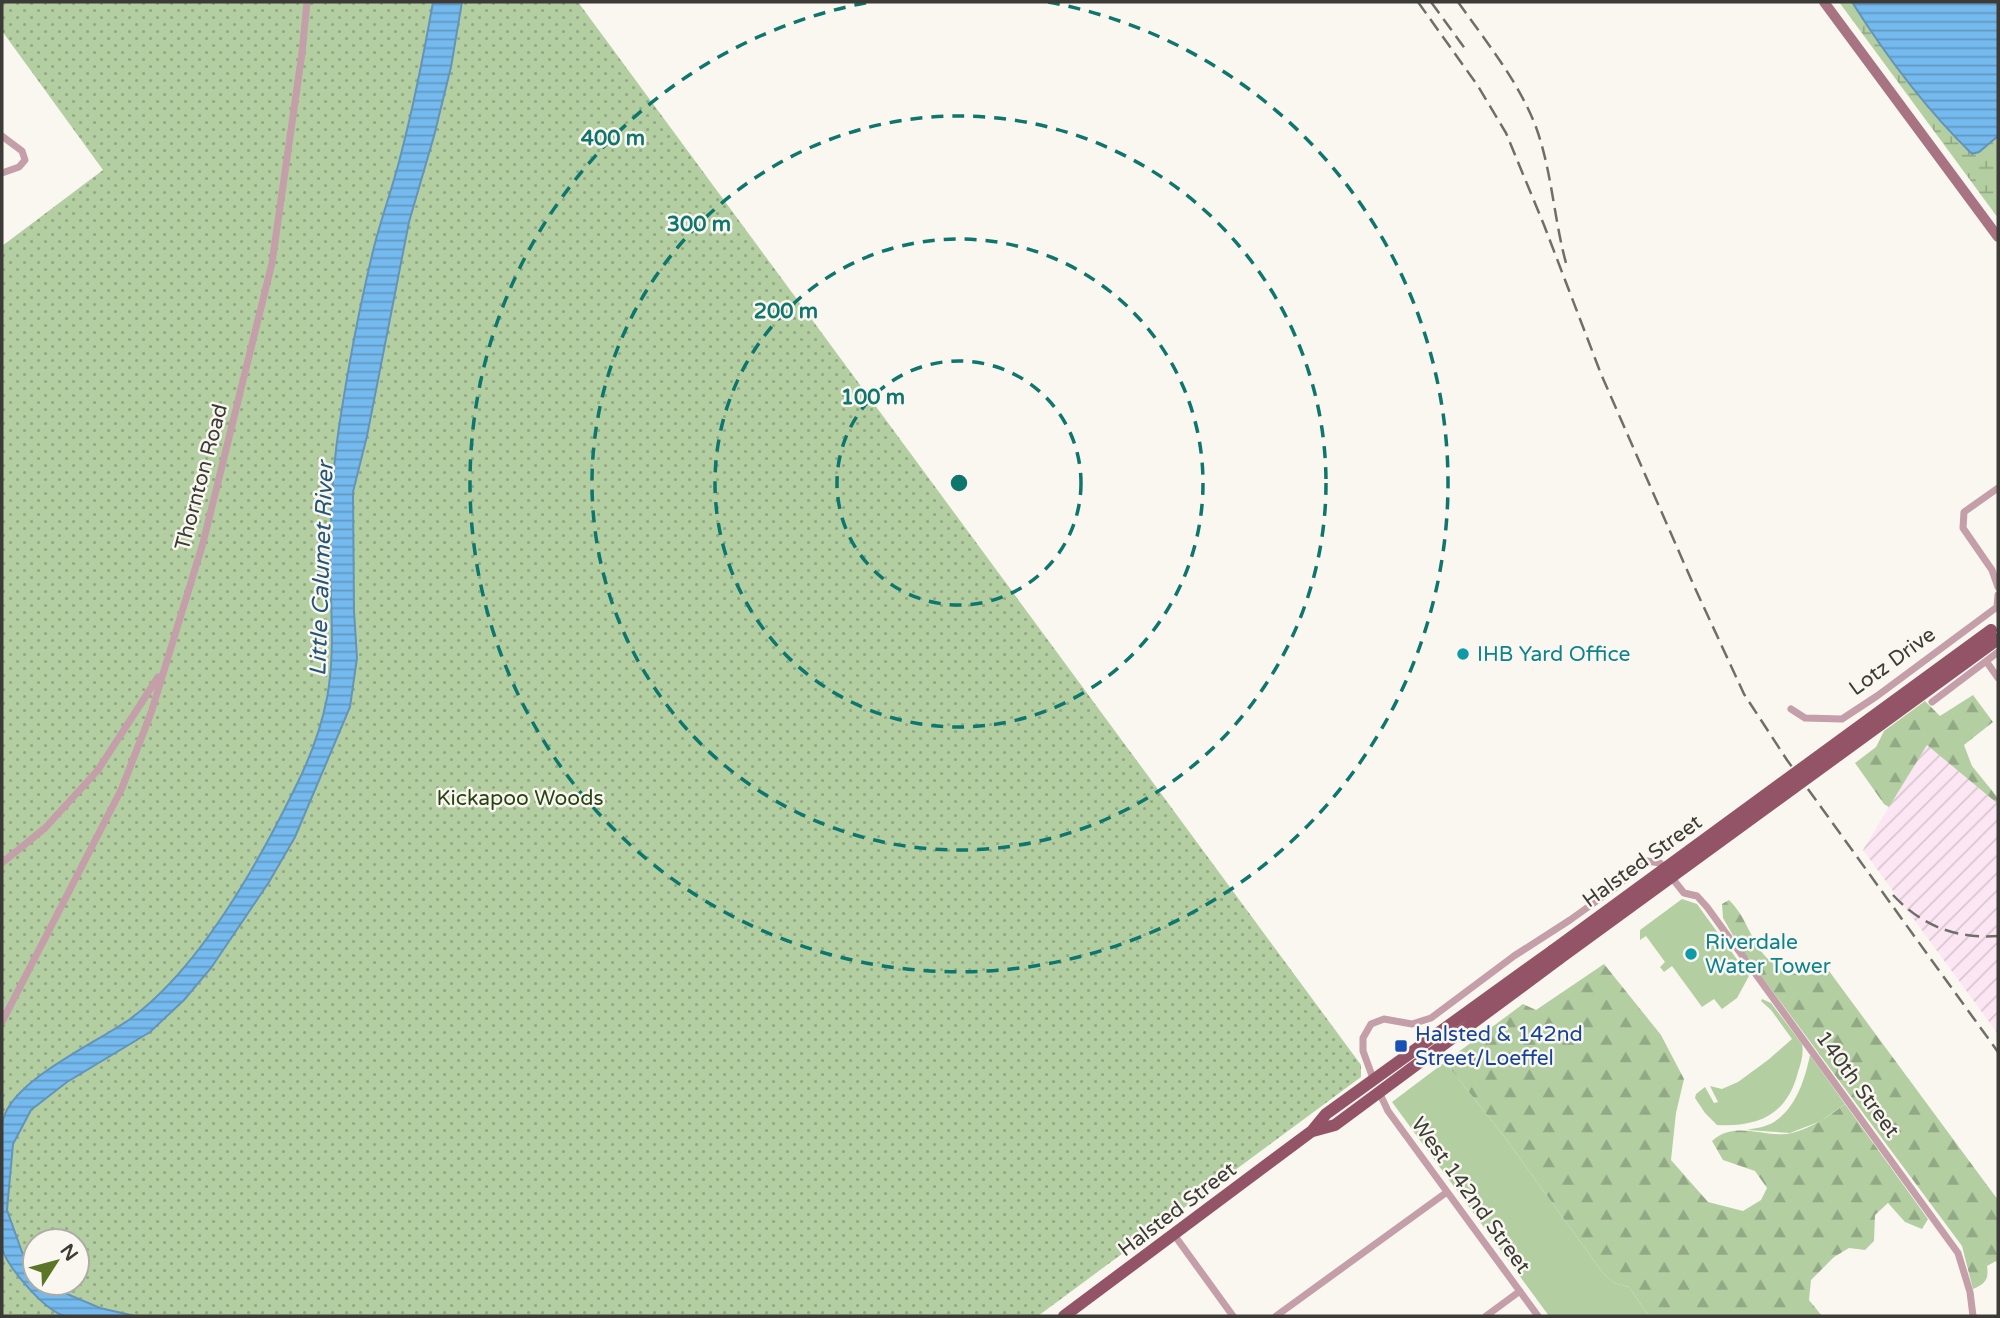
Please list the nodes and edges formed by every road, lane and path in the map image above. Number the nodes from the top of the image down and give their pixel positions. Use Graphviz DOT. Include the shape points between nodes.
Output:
graph roads {
  1 [pos="307,2"];
  2 [pos="1824,2"];
  3 [pos="2,136"];
  4 [pos="2,173"];
  5 [pos="1998,237"];
  6 [pos="1998,488"];
  7 [pos="1998,587"];
  8 [pos="1998,595"];
  9 [pos="1996,633"];
  10 [pos="1998,652"];
  11 [pos="1986,661"];
  12 [pos="164,667"];
  13 [pos="1998,678"];
  14 [pos="1932,702"];
  15 [pos="1791,709"];
  16 [pos="2,863"];
  17 [pos="1555,955"];
  18 [pos="2,1022"];
  19 [pos="1374,1079"];
  20 [pos="1379,1092"];
  21 [pos="1312,1132"];
  22 [pos="1447,1192"];
  23 [pos="1175,1236"];
  24 [pos="1520,1291"];
  25 [pos="1064,1316"];
  26 [pos="1233,1316"];
  27 [pos="1276,1316"];
  28 [pos="1486,1316"];
  29 [pos="1538,1316"];
  30 [pos="1973,1316"];
  1 -- 12 [label="street, Thornton Road" via="272,263 203,542"];
  2 -- 5 [label="street"];
  3 -- 4 [label="street" via="22,151 25,160"];
  6 -- 7 [label="street" via="1964,512 1963,528 1992,570"];
  8 -- 15 [label="street, Lotz Drive" via="1997,607 1842,719 1805,718"];
  9 -- 17 [label="main road, Halsted Street, bridge"];
  10 -- 11 [label="street"];
  11 -- 13 [label="street"];
  11 -- 14 [label="street"];
  12 -- 16 [label="street" via="98,770 45,828"];
  12 -- 18 [label="street, Thornton Road" via="122,788"];
  17 -- 19 [label="main road, Halsted Street"];
  17 -- 20 [label="main road, Halsted Street"];
  19 -- 20 [label="street, West 142nd Street"];
  19 -- 21 [label="main road, Halsted Street" via="1326,1114"];
  19 -- 30 [label="street, 140th Street" via="1363,1038 1378,1020 1412,1024 1431,1018 1642,863 1660,863 1684,893 1707,907 1958,1253"];
  20 -- 21 [label="main road, Halsted Street" via="1335,1125"];
  20 -- 22 [label="street, West 142nd Street"];
  21 -- 23 [label="main road, Halsted Street"];
  22 -- 24 [label="street, West 142nd Street"];
  22 -- 27 [label="street"];
  23 -- 25 [label="main road, Halsted Street"];
  23 -- 26 [label="street"];
  24 -- 28 [label="street"];
  24 -- 29 [label="street, West 142nd Street"];
}
